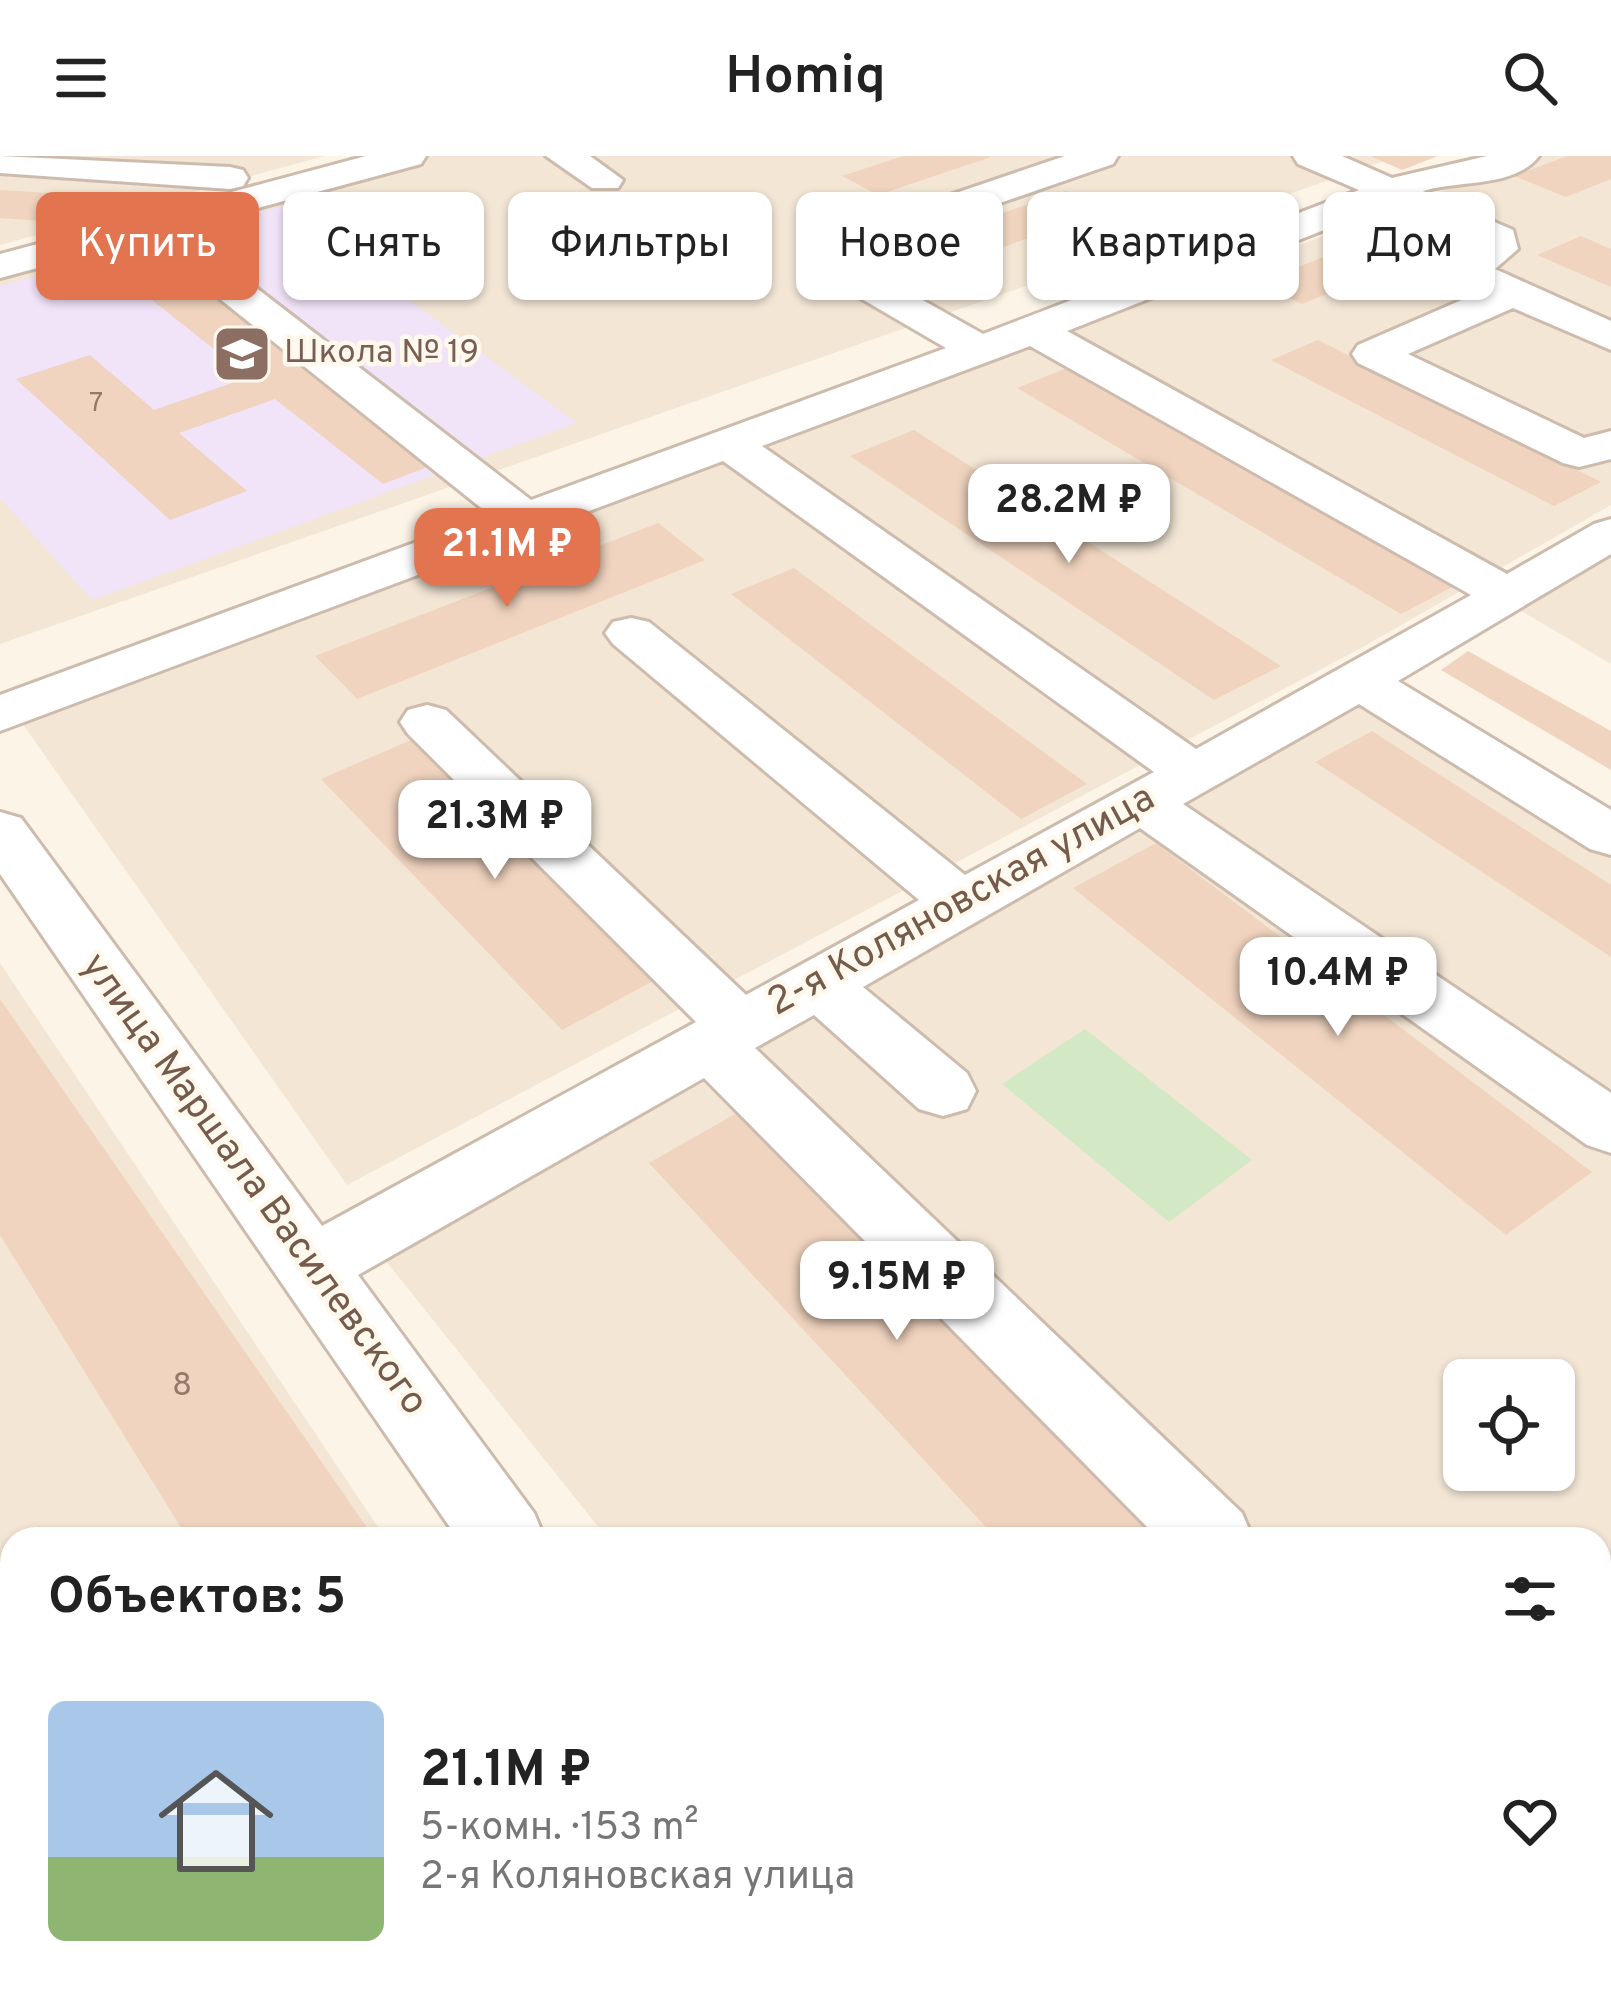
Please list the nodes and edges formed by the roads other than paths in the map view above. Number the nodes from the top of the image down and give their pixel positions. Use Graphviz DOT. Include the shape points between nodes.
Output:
graph roads {
  1 [pos="409,156"];
  2 [pos="564,156"];
  3 [pos="1100,156"];
  4 [pos="1311,156"];
  5 [pos="1503,158"];
  6 [pos="0,162"];
  7 [pos="230,178"];
  8 [pos="604,180"];
  9 [pos="1391,191"];
  10 [pos="259,196"];
  11 [pos="36,256"];
  12 [pos="0,266"];
  13 [pos="1513,293"];
  14 [pos="246,300"];
  15 [pos="1033,329"];
  16 [pos="1611,337"];
  17 [pos="979,350"];
  18 [pos="728,443"];
  19 [pos="1611,445"];
  20 [pos="525,519"];
  21 [pos="1611,534"];
  22 [pos="1510,595"];
  23 [pos="631,633"];
  24 [pos="1360,681"];
  25 [pos="0,714"];
  26 [pos="427,722"];
  27 [pos="1166,787"];
  28 [pos="0,831"];
  29 [pos="1611,836"];
  30 [pos="960,902"];
  31 [pos="818,983"];
  32 [pos="726,1036"];
  33 [pos="943,1091"];
  34 [pos="1611,1126"];
  35 [pos="311,1266"];
  36 [pos="496,1527"];
  37 [pos="1201,1527"];
  1 -- 10 [label="street"];
  2 -- 8 [label="street"];
  3 -- 17 [label="street" via="834,248 826,262"];
  4 -- 9 [label="street"];
  5 -- 9 [label="street" via="1474,173"];
  6 -- 7 [label="street"];
  9 -- 13 [label="street" via="1499,238 1474,274"];
  9 -- 15 [label="street"];
  11 -- 12 [label="street"];
  13 -- 16 [label="street"];
  13 -- 19 [label="street" via="1373,354 1579,453"];
  14 -- 20 [label="street"];
  15 -- 17 [label="street"];
  15 -- 22 [label="street"];
  17 -- 18 [label="street"];
  18 -- 20 [label="street"];
  18 -- 27 [label="street"];
  20 -- 25 [label="street"];
  21 -- 22 [label="street, 2-я Коляновская улица"];
  22 -- 24 [label="street, 2-я Коляновская улица"];
  23 -- 30 [label="street"];
  24 -- 27 [label="street, 2-я Коляновская улица"];
  24 -- 29 [label="street"];
  26 -- 32 [label="street"];
  27 -- 30 [label="street, 2-я Коляновская улица"];
  27 -- 34 [label="street"];
  28 -- 35 [label="street, улица Маршала Василевского"];
  30 -- 31 [label="street, 2-я Коляновская улица"];
  31 -- 32 [label="street, 2-я Коляновская улица"];
  31 -- 33 [label="street"];
  32 -- 35 [label="street, 2-я Коляновская улица"];
  32 -- 37 [label="street"];
  35 -- 36 [label="street, улица Маршала Василевского"];
}
